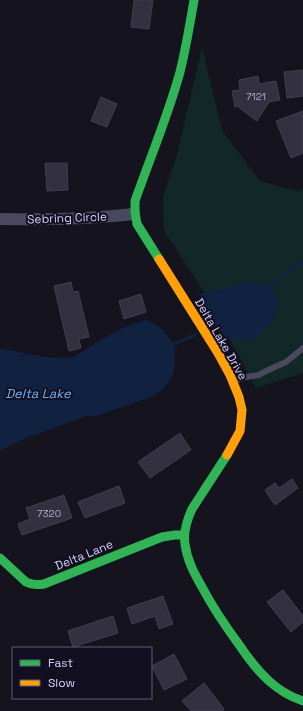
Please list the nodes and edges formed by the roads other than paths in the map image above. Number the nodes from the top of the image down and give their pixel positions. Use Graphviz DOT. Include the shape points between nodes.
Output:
graph roads {
  1 [pos="194,0"];
  2 [pos="134,214"];
  3 [pos="0,219"];
  4 [pos="303,348"];
  5 [pos="233,382"];
  6 [pos="184,535"];
  7 [pos="0,558"];
  8 [pos="303,701"];
  1 -- 2 [label="street" via="180,72 135,201"];
  2 -- 3 [label="street, Sebring Circle" via="109,217"];
  2 -- 5 [label="street, Delta Lake Drive" via="137,224 215,348"];
  4 -- 5 [label="lane" via="286,362 259,375"];
  5 -- 6 [label="street, Delta Lake Drive" via="242,410 240,431 192,509"];
  6 -- 7 [label="street, Delta Lane" via="162,537 44,584 26,582"];
  6 -- 8 [label="street, Delta Lake Drive" via="184,544 194,573 229,632 270,681"];
}
